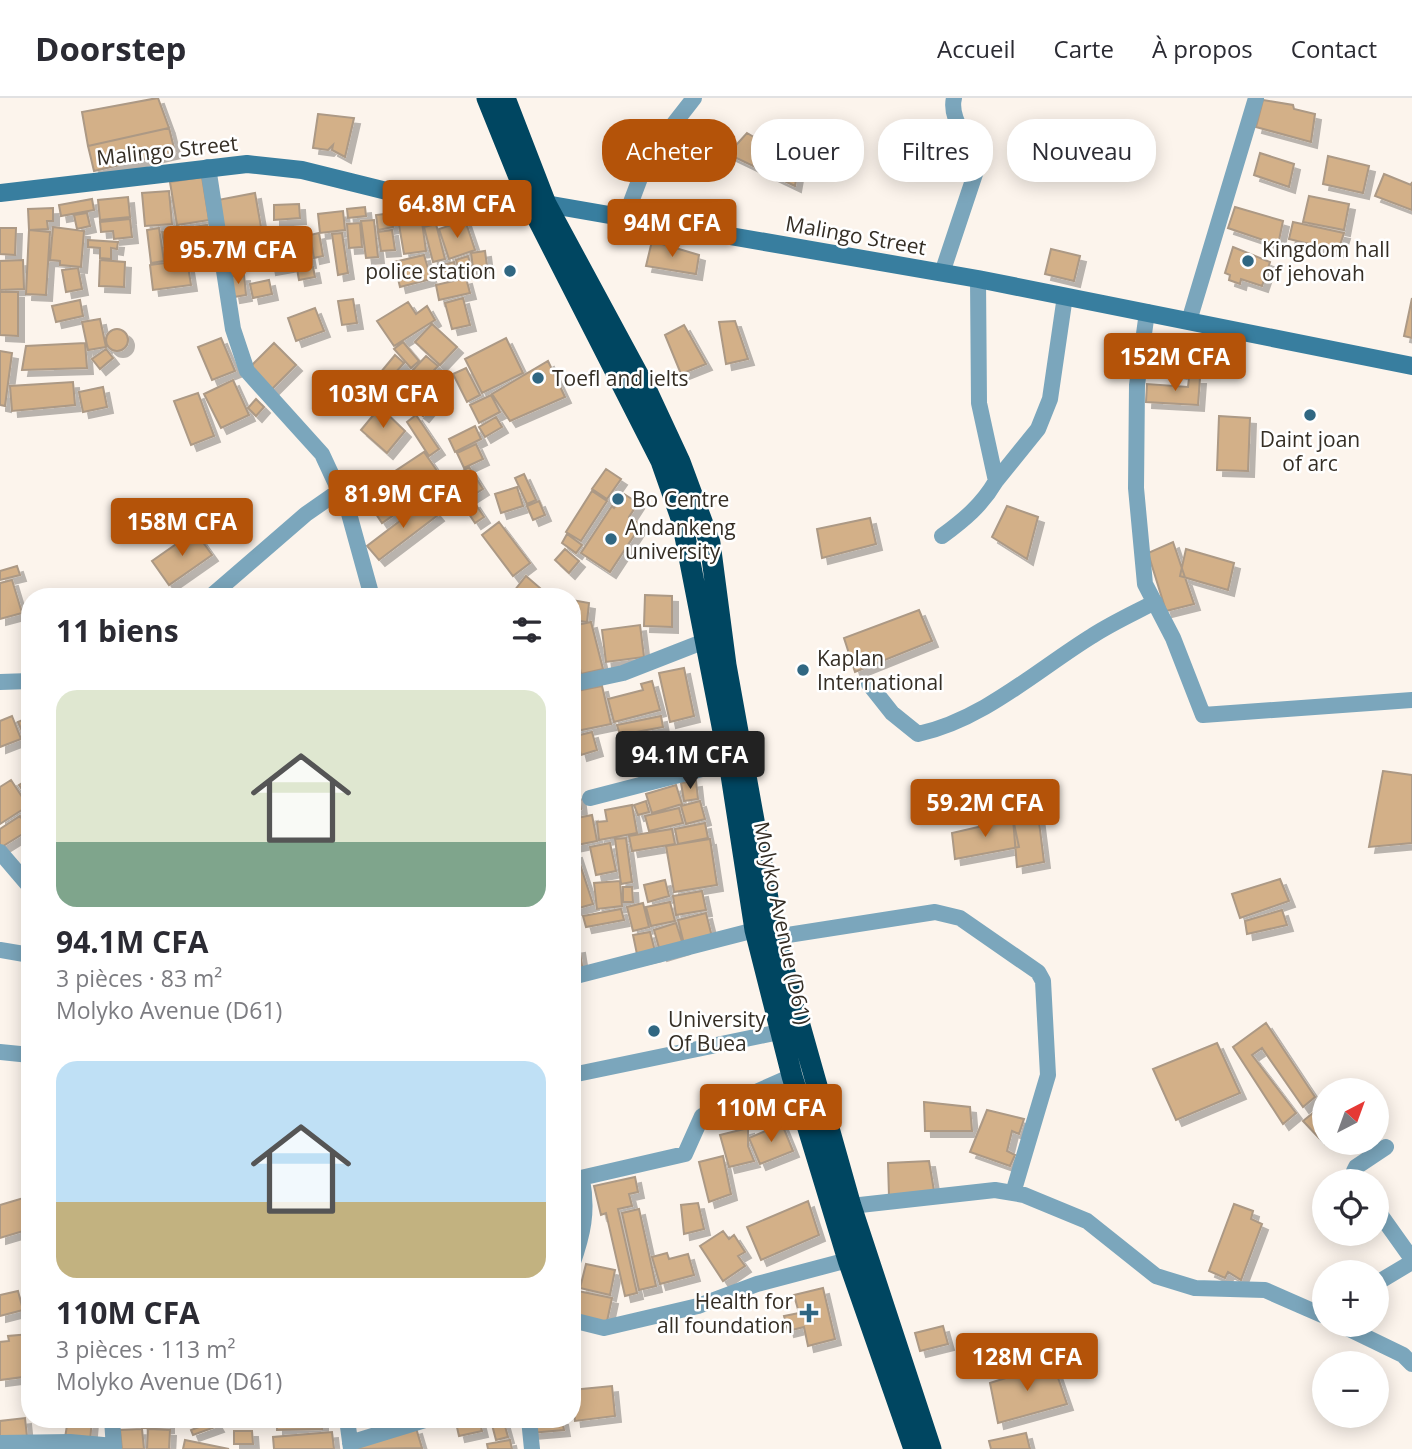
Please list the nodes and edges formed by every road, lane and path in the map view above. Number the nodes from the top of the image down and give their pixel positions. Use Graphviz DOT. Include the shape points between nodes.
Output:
graph roads {
  1 [pos="487,98"];
  2 [pos="505,98"];
  3 [pos="694,98"];
  4 [pos="954,98"];
  5 [pos="1256,98"];
  6 [pos="208,167"];
  7 [pos="0,193"];
  8 [pos="537,203"];
  9 [pos="625,218"];
  10 [pos="942,273"];
  11 [pos="978,279"];
  12 [pos="1065,296"];
  13 [pos="1147,312"];
  14 [pos="1189,321"];
  15 [pos="1412,366"];
  16 [pos="996,481"];
  17 [pos="339,491"];
  18 [pos="942,536"];
  19 [pos="220,588"];
  20 [pos="370,588"];
  21 [pos="1154,603"];
  22 [pos="705,641"];
  23 [pos="21,681"];
  24 [pos="0,682"];
  25 [pos="581,682"];
  26 [pos="869,684"];
  27 [pos="1412,700"];
  28 [pos="729,762"];
  29 [pos="590,798"];
  30 [pos="0,852"];
  31 [pos="21,876"];
  32 [pos="765,933"];
  33 [pos="0,950"];
  34 [pos="21,954"];
  35 [pos="581,975"];
  36 [pos="790,1029"];
  37 [pos="0,1052"];
  38 [pos="21,1054"];
  39 [pos="581,1073"];
  40 [pos="792,1076"];
  41 [pos="1374,1155"];
  42 [pos="1354,1169"];
  43 [pos="581,1179"];
  44 [pos="1013,1193"];
  45 [pos="581,1202"];
  46 [pos="851,1206"];
  47 [pos="1389,1227"];
  48 [pos="581,1237"];
  49 [pos="848,1260"];
  50 [pos="1412,1261"];
  51 [pos="1389,1275"];
  52 [pos="1312,1310"];
  53 [pos="581,1322"];
  54 [pos="1366,1337"];
  55 [pos="1412,1364"];
  56 [pos="113,1428"];
  57 [pos="348,1428"];
  58 [pos="402,1428"];
  59 [pos="530,1428"];
  60 [pos="0,1443"];
  61 [pos="351,1446"];
  62 [pos="114,1447"];
  63 [pos="532,1449"];
  64 [pos="914,1449"];
  65 [pos="931,1449"];
  1 -- 8 [label="highway, Molyko Avenue (D61)"];
  2 -- 8 [label="highway, Molyko Avenue (D61)"];
  3 -- 9 [label="street" via="648,157"];
  4 -- 10 [label="street" via="955,115 977,168"];
  5 -- 14 [label="street"];
  6 -- 7 [label="street, Malingo Street"];
  6 -- 8 [label="street, Malingo Street" via="247,164 302,170 443,205"];
  6 -- 17 [label="street" via="233,329 247,371 322,454"];
  8 -- 9 [label="street, Malingo Street"];
  8 -- 22 [label="highway, Molyko Avenue (D61)" via="661,461 687,539"];
  8 -- 32 [label="highway, Molyko Avenue (D61)" via="647,391 710,543"];
  9 -- 10 [label="street, Malingo Street"];
  10 -- 11 [label="street, Malingo Street"];
  11 -- 12 [label="street, Malingo Street"];
  11 -- 16 [label="street" via="979,403"];
  12 -- 13 [label="street, Malingo Street"];
  12 -- 16 [label="street" via="1051,399 1038,429"];
  13 -- 14 [label="street, Malingo Street"];
  13 -- 21 [label="street" via="1137,386 1136,488 1145,584"];
  14 -- 15 [label="street, Malingo Street"];
  16 -- 18 [label="street" via="967,519"];
  17 -- 19 [label="street"];
  17 -- 20 [label="street"];
  21 -- 26 [label="street" via="931,732 918,734 892,713"];
  21 -- 27 [label="street" via="1203,715"];
  22 -- 25 [label="street" via="623,673"];
  22 -- 28 [label="highway, Molyko Avenue (D61)"];
  23 -- 24 [label="street"];
  28 -- 29 [label="street"];
  28 -- 32 [label="highway, Molyko Avenue (D61)"];
  30 -- 31 [label="street"];
  32 -- 35 [label="street"];
  32 -- 36 [label="highway, Molyko Avenue (D61)"];
  32 -- 44 [label="street" via="935,912 960,918 1038,972 1043,981 1048,1075"];
  33 -- 34 [label="street"];
  36 -- 39 [label="street"];
  36 -- 40 [label="highway, Molyko Avenue (D61)"];
  36 -- 46 [label="highway, Molyko Avenue (D61)"];
  37 -- 38 [label="street"];
  40 -- 43 [label="street" via="702,1116 685,1153"];
  40 -- 49 [label="highway, Molyko Avenue (D61)"];
  41 -- 42 [label="street"];
  44 -- 46 [label="street" via="995,1190"];
  44 -- 52 [label="street" via="1087,1221 1156,1276 1195,1288 1257,1288"];
  45 -- 48 [label="street" via="585,1224"];
  46 -- 65 [label="highway, Molyko Avenue (D61)"];
  47 -- 50 [label="street"];
  49 -- 53 [label="street" via="757,1284 698,1306 604,1328"];
  49 -- 64 [label="highway, Molyko Avenue (D61)"];
  50 -- 51 [label="street"];
  54 -- 55 [label="street"];
  56 -- 62 [label="street"];
  57 -- 61 [label="street"];
  58 -- 61 [label="street"];
  59 -- 63 [label="street"];
  60 -- 62 [label="street"];
}
